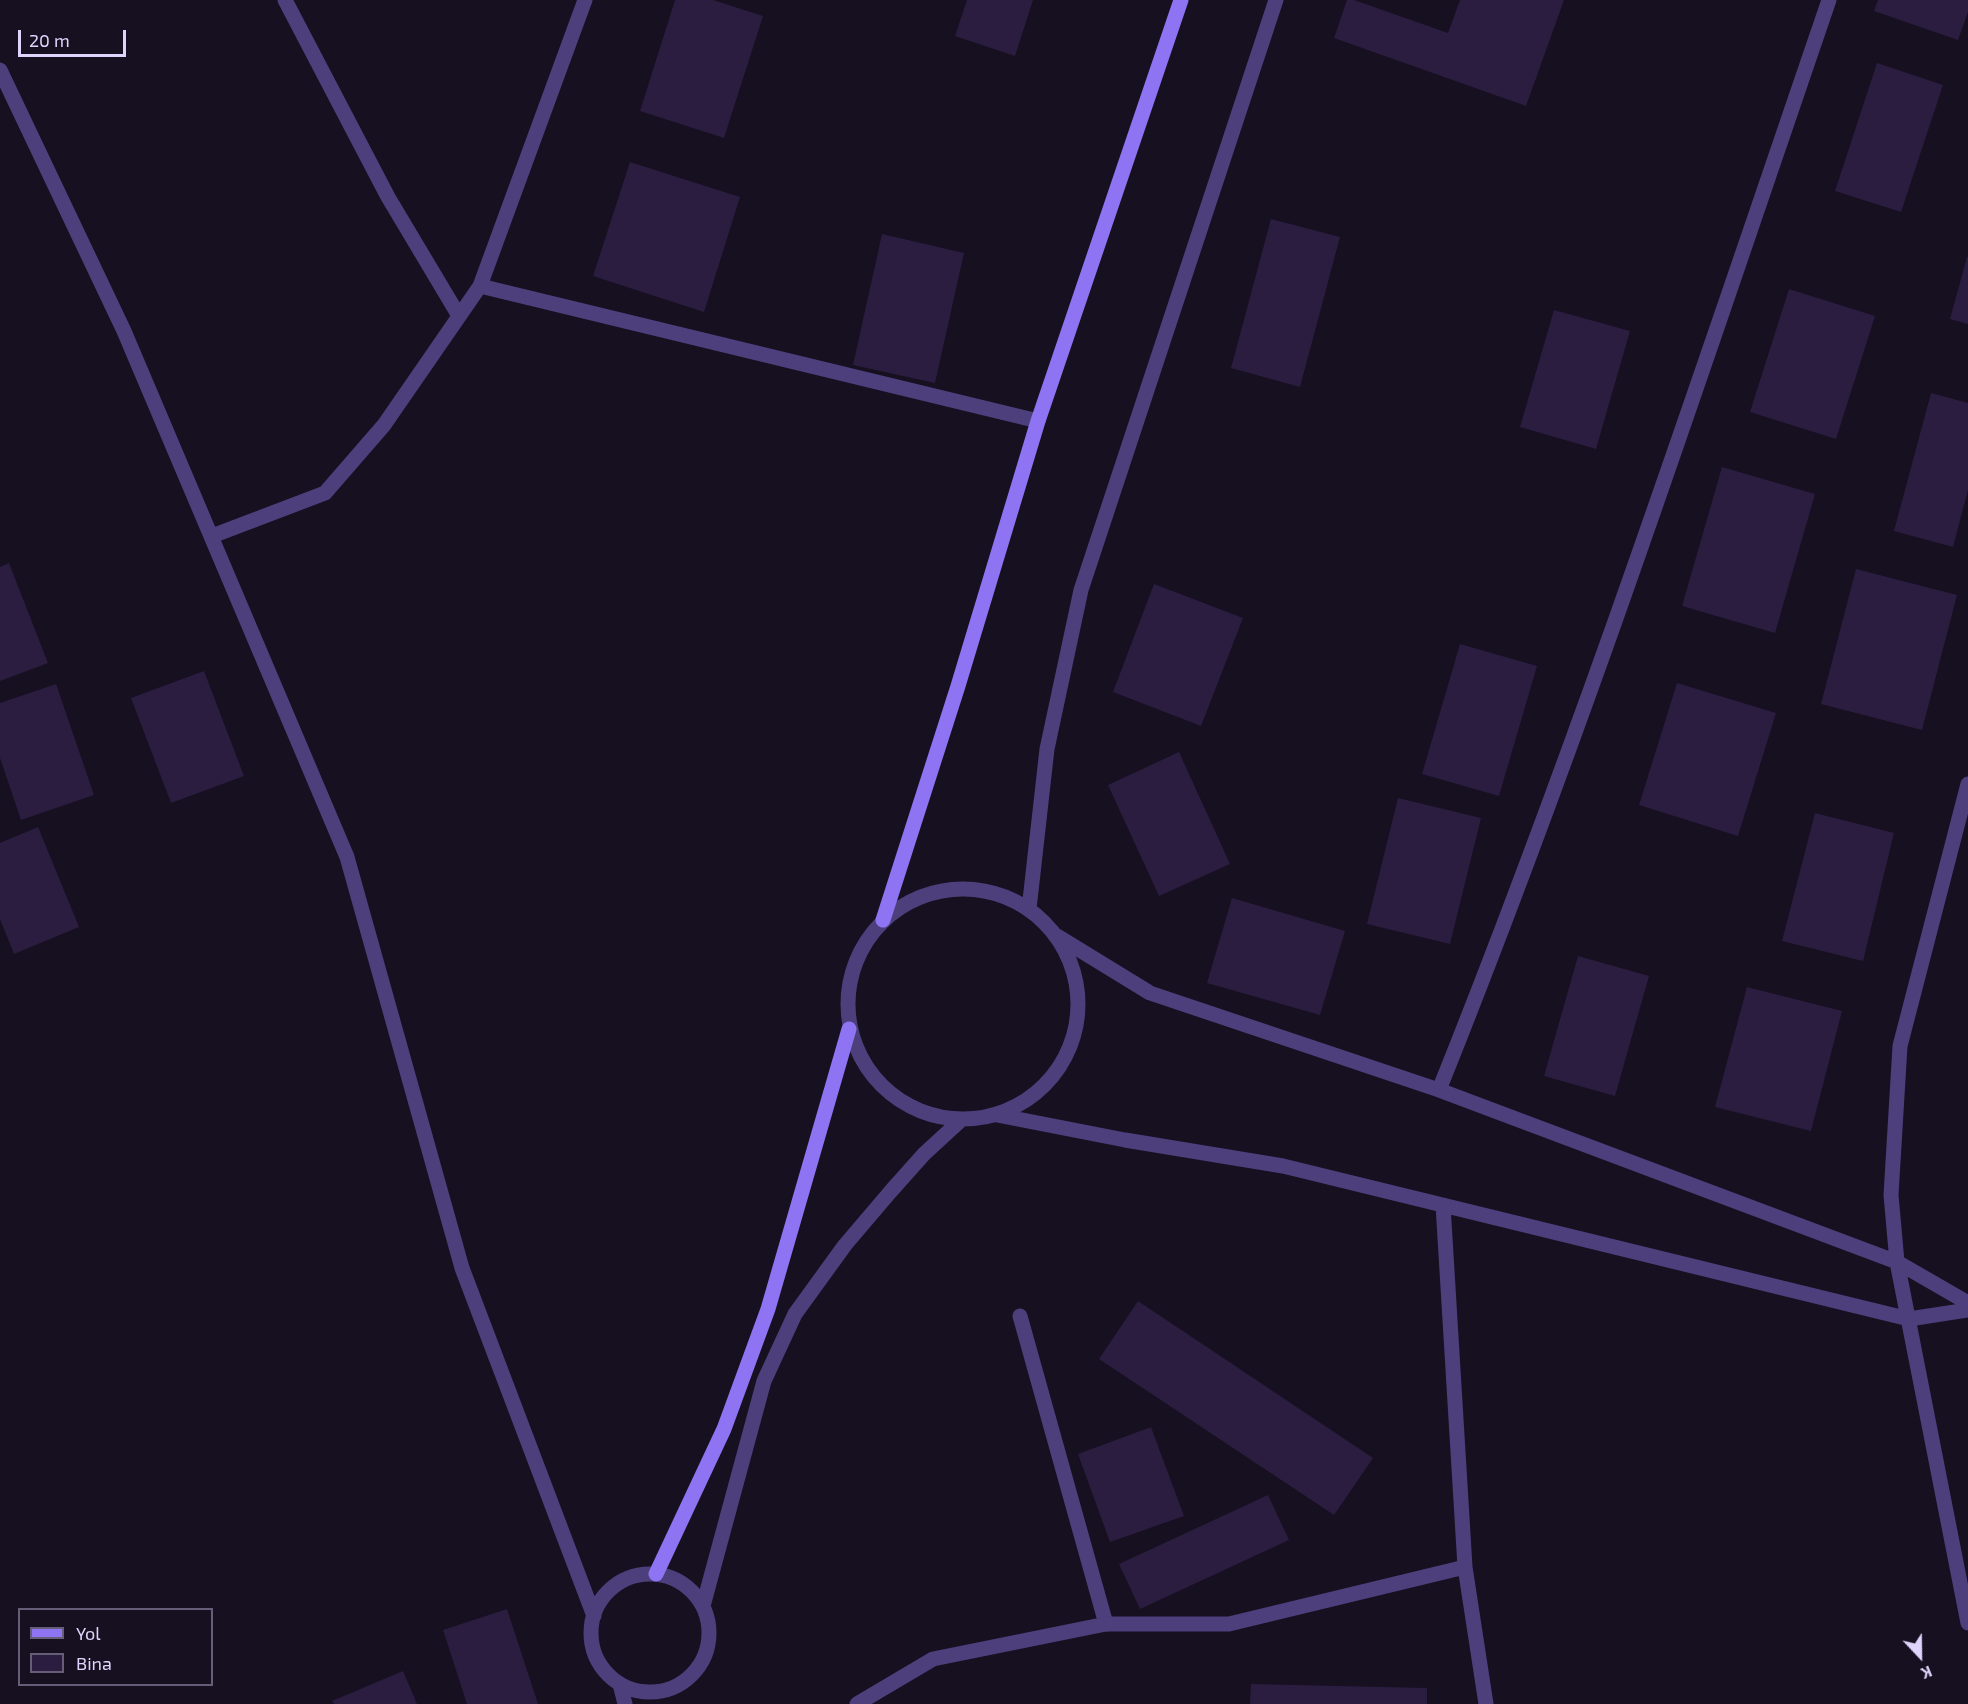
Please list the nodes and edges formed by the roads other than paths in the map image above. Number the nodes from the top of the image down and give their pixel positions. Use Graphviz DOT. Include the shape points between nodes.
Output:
graph roads {
  1 [pos="285,0"];
  2 [pos="585,0"];
  3 [pos="1180,0"];
  4 [pos="1275,0"];
  5 [pos="1829,0"];
  6 [pos="0,70"];
  7 [pos="480,286"];
  8 [pos="459,316"];
  9 [pos="1038,421"];
  10 [pos="212,536"];
  11 [pos="1968,784"];
  12 [pos="1029,909"];
  13 [pos="883,921"];
  14 [pos="1057,936"];
  15 [pos="849,1029"];
  16 [pos="1439,1090"];
  17 [pos="997,1115"];
  18 [pos="961,1120"];
  19 [pos="1443,1205"];
  20 [pos="1897,1262"];
  21 [pos="1968,1304"];
  22 [pos="1968,1310"];
  23 [pos="1020,1316"];
  24 [pos="1909,1319"];
  25 [pos="1465,1567"];
  26 [pos="656,1574"];
  27 [pos="703,1606"];
  28 [pos="594,1616"];
  29 [pos="1968,1623"];
  30 [pos="1106,1624"];
  31 [pos="620,1684"];
  32 [pos="625,1704"];
  33 [pos="857,1704"];
  34 [pos="1486,1704"];
  1 -- 8 [label="street" via="388,197"];
  2 -- 7 [label="street"];
  3 -- 9 [label="main road"];
  4 -- 12 [label="street" via="1081,590 1047,748"];
  5 -- 16 [label="street" via="1625,596"];
  6 -- 10 [label="street" via="124,331"];
  7 -- 8 [label="street"];
  7 -- 9 [label="street"];
  8 -- 10 [label="street" via="384,424 325,493"];
  9 -- 13 [label="main road"];
  10 -- 28 [label="street" via="347,857 462,1268"];
  11 -- 20 [label="street" via="1900,1046 1891,1195"];
  12 -- 13 [label="street" via="993,892 954,889 916,899"];
  12 -- 14 [label="street"];
  13 -- 15 [label="street" via="856,962 848,990"];
  14 -- 16 [label="street" via="1150,993"];
  14 -- 17 [label="street" via="1073,969 1078,996 1073,1041 1056,1073 1030,1099"];
  15 -- 18 [label="street" via="864,1066 890,1095 925,1114"];
  15 -- 26 [label="main road" via="768,1309 724,1429"];
  16 -- 20 [label="street"];
  17 -- 18 [label="street"];
  17 -- 19 [label="street" via="1283,1166"];
  18 -- 27 [label="street" via="924,1154 844,1245 795,1314 764,1381"];
  19 -- 24 [label="street"];
  19 -- 25 [label="street"];
  20 -- 21 [label="street"];
  20 -- 24 [label="street"];
  22 -- 24 [label="street"];
  23 -- 30 [label="street"];
  24 -- 29 [label="street"];
  25 -- 30 [label="street" via="1229,1624"];
  25 -- 34 [label="street"];
  26 -- 27 [label="street" via="676,1580 692,1591"];
  26 -- 28 [label="street" via="636,1576 617,1585 603,1598"];
  27 -- 31 [label="street" via="709,1624 709,1643 691,1676 675,1687 657,1692 638,1691"];
  28 -- 31 [label="street" via="591,1636 596,1656"];
  30 -- 33 [label="street" via="933,1659"];
  31 -- 32 [label="street"];
}
